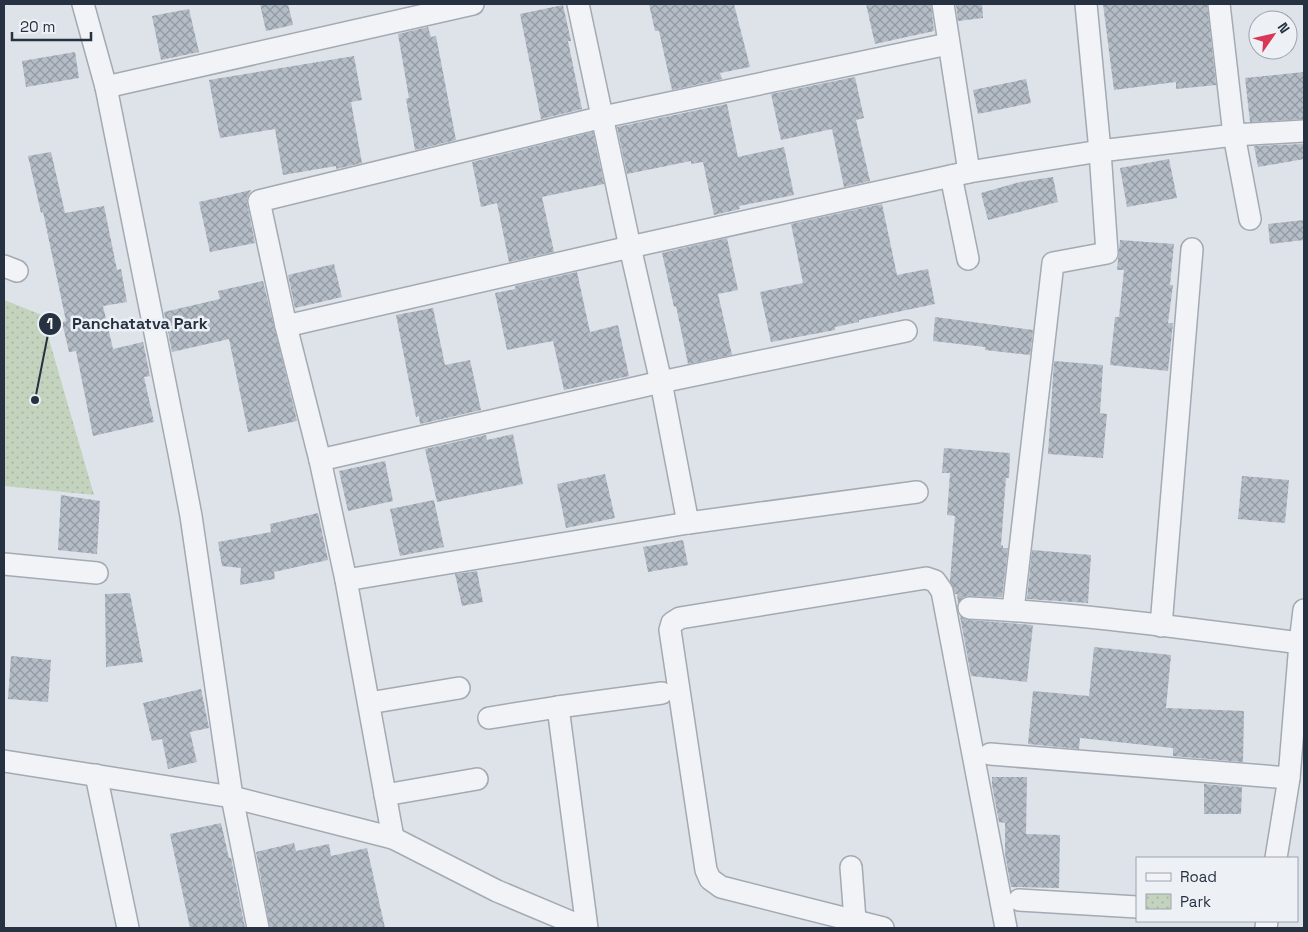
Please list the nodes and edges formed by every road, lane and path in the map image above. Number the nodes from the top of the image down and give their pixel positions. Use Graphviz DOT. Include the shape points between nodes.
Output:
graph roads {
  1 [pos="83,4"];
  2 [pos="473,4"];
  3 [pos="578,4"];
  4 [pos="943,4"];
  5 [pos="1086,4"];
  6 [pos="1219,4"];
  7 [pos="948,44"];
  8 [pos="106,87"];
  9 [pos="604,117"];
  10 [pos="1304,131"];
  11 [pos="1234,135"];
  12 [pos="1100,151"];
  13 [pos="960,174"];
  14 [pos="1250,219"];
  15 [pos="630,247"];
  16 [pos="1192,249"];
  17 [pos="968,259"];
  18 [pos="286,326"];
  19 [pos="906,331"];
  20 [pos="662,382"];
  21 [pos="320,460"];
  22 [pos="917,492"];
  23 [pos="688,523"];
  24 [pos="4,564"];
  25 [pos="97,573"];
  26 [pos="346,580"];
  27 [pos="969,608"];
  28 [pos="1013,610"];
  29 [pos="1304,610"];
  30 [pos="1161,626"];
  31 [pos="1300,643"];
  32 [pos="459,688"];
  33 [pos="662,693"];
  34 [pos="369,703"];
  35 [pos="558,707"];
  36 [pos="489,718"];
  37 [pos="990,754"];
  38 [pos="4,761"];
  39 [pos="96,776"];
  40 [pos="1289,778"];
  41 [pos="477,779"];
  42 [pos="385,795"];
  43 [pos="232,797"];
  44 [pos="393,838"];
  45 [pos="1276,857"];
  46 [pos="851,866"];
  47 [pos="1019,900"];
  48 [pos="1136,907"];
  49 [pos="854,924"];
  50 [pos="128,928"];
  51 [pos="258,928"];
  52 [pos="586,928"];
  53 [pos="883,928"];
  54 [pos="1006,928"];
  1 -- 8 [label="street"];
  2 -- 8 [label="street"];
  3 -- 9 [label="street"];
  4 -- 7 [label="street"];
  5 -- 12 [label="street"];
  6 -- 11 [label="street"];
  7 -- 9 [label="street"];
  7 -- 13 [label="street"];
  8 -- 43 [label="street" via="191,516"];
  9 -- 15 [label="street"];
  9 -- 18 [label="street" via="259,201"];
  10 -- 11 [label="street"];
  11 -- 12 [label="street"];
  11 -- 14 [label="street"];
  12 -- 13 [label="street"];
  12 -- 28 [label="street" via="1107,253 1053,263"];
  13 -- 15 [label="street"];
  13 -- 17 [label="street"];
  15 -- 18 [label="street"];
  15 -- 20 [label="street"];
  16 -- 30 [label="street"];
  18 -- 21 [label="street"];
  19 -- 20 [label="street"];
  20 -- 21 [label="street"];
  20 -- 23 [label="street"];
  21 -- 26 [label="street"];
  22 -- 23 [label="street"];
  23 -- 26 [label="street"];
  24 -- 25 [label="street"];
  26 -- 34 [label="street"];
  27 -- 28 [label="street"];
  28 -- 30 [label="street"];
  29 -- 31 [label="street"];
  30 -- 31 [label="street"];
  31 -- 40 [label="street"];
  32 -- 34 [label="street"];
  33 -- 35 [label="street"];
  34 -- 42 [label="street"];
  35 -- 36 [label="street"];
  35 -- 52 [label="street"];
  37 -- 40 [label="street"];
  38 -- 39 [label="street"];
  39 -- 43 [label="street"];
  39 -- 50 [label="street"];
  40 -- 45 [label="street"];
  41 -- 42 [label="street"];
  42 -- 44 [label="street"];
  43 -- 44 [label="street"];
  43 -- 51 [label="street"];
  44 -- 52 [label="street" via="497,891"];
  46 -- 49 [label="street"];
  47 -- 48 [label="street"];
  49 -- 53 [label="street"];
  49 -- 54 [label="street" via="721,887 710,879 706,870 670,630 672,623 680,618 926,578 935,581 942,590"];
}
